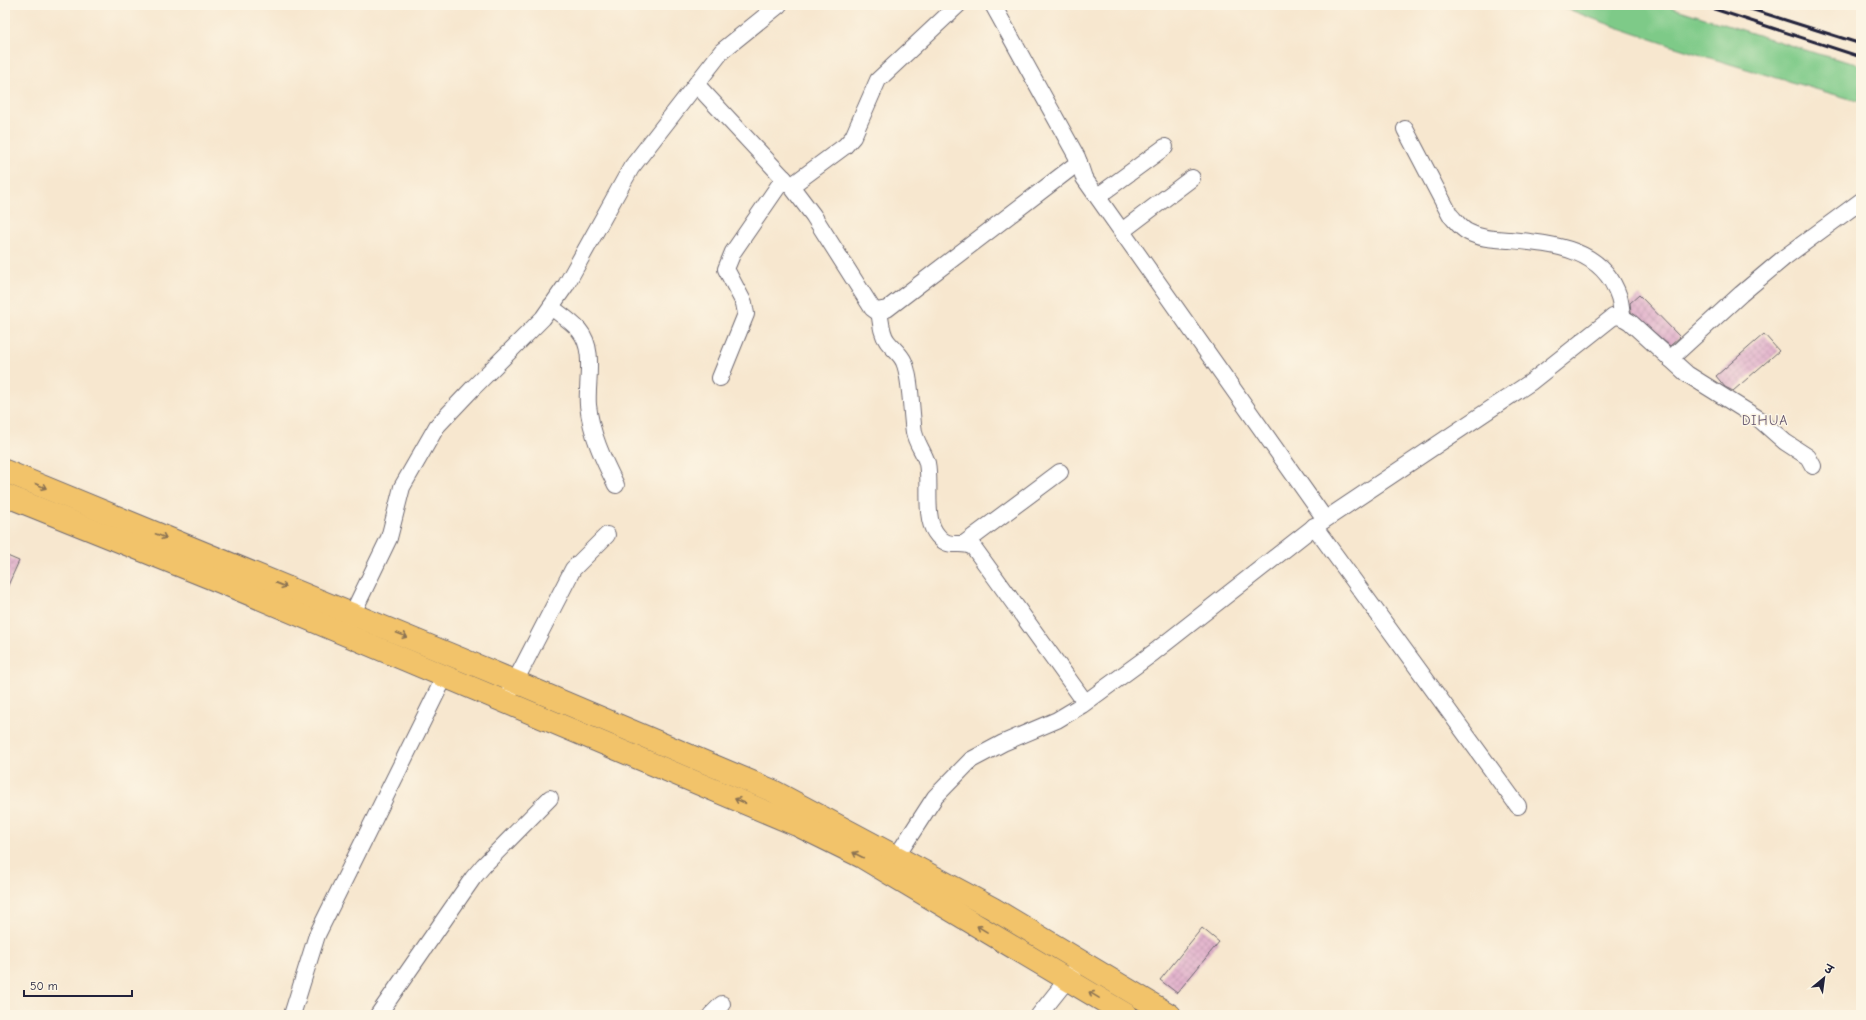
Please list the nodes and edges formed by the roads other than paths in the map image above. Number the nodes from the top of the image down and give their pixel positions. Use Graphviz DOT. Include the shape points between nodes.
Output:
graph roads {
  1 [pos="780,5"];
  2 [pos="958,5"];
  3 [pos="993,5"];
  4 [pos="696,84"];
  5 [pos="1405,128"];
  6 [pos="1165,147"];
  7 [pos="1079,162"];
  8 [pos="1192,178"];
  9 [pos="788,182"];
  10 [pos="1098,196"];
  11 [pos="1861,202"];
  12 [pos="1122,231"];
  13 [pos="551,307"];
  14 [pos="879,312"];
  15 [pos="1623,318"];
  16 [pos="1670,359"];
  17 [pos="720,378"];
  18 [pos="1813,466"];
  19 [pos="5,471"];
  20 [pos="1060,472"];
  21 [pos="616,486"];
  22 [pos="5,495"];
  23 [pos="1320,523"];
  24 [pos="607,535"];
  25 [pos="965,543"];
  26 [pos="347,624"];
  27 [pos="445,676"];
  28 [pos="514,681"];
  29 [pos="505,701"];
  30 [pos="1085,702"];
  31 [pos="550,798"];
  32 [pos="1518,806"];
  33 [pos="892,864"];
  34 [pos="1081,962"];
  35 [pos="1067,979"];
  36 [pos="292,1015"];
  37 [pos="378,1015"];
  38 [pos="1039,1015"];
  39 [pos="1127,1015"];
  40 [pos="1170,1015"];
  1 -- 4 [label="street" via="722,52"];
  2 -- 9 [label="street" via="878,80 853,137 845,146"];
  3 -- 7 [label="street"];
  4 -- 9 [label="street"];
  4 -- 13 [label="street" via="631,168 566,285"];
  5 -- 15 [label="street" via="1450,215 1460,227 1482,237 1545,243 1586,256 1600,267 1612,283 1619,296"];
  6 -- 10 [label="street"];
  7 -- 10 [label="street" via="1084,178"];
  7 -- 14 [label="street" via="887,309"];
  8 -- 12 [label="street"];
  9 -- 14 [label="street" via="813,215 872,308"];
  9 -- 17 [label="street" via="733,252 726,269 744,303 746,314"];
  10 -- 12 [label="street"];
  11 -- 16 [label="street" via="1785,257"];
  12 -- 23 [label="street"];
  13 -- 21 [label="street" via="580,331 586,344 588,405 592,429 598,449"];
  13 -- 26 [label="street" via="437,426 402,488 389,538"];
  14 -- 25 [label="street" via="885,339 905,363 916,442 926,461 930,520 934,532 953,546"];
  15 -- 16 [label="street"];
  15 -- 23 [label="street" via="1613,317 1531,382"];
  16 -- 18 [label="street" via="1687,374 1759,419 1785,442 1808,457"];
  19 -- 26 [label="highway, one-way"];
  20 -- 25 [label="street"];
  22 -- 26 [label="highway"];
  23 -- 30 [label="street" via="1153,653"];
  23 -- 32 [label="street"];
  24 -- 28 [label="street" via="573,568"];
  25 -- 30 [label="street" via="974,548"];
  26 -- 27 [label="highway"];
  26 -- 28 [label="highway, one-way"];
  27 -- 29 [label="highway"];
  27 -- 36 [label="street" via="317,935"];
  28 -- 29 [label="street"];
  28 -- 33 [label="highway" via="773,791"];
  33 -- 29 [label="highway, one-way" via="862,857 797,825"];
  30 -- 33 [label="street" via="1057,720 971,760 935,797"];
  31 -- 37 [label="street" via="473,878"];
  33 -- 34 [label="highway" via="992,908"];
  35 -- 33 [label="highway, one-way"];
  34 -- 35 [label="street"];
  34 -- 40 [label="highway"];
  35 -- 38 [label="street"];
  39 -- 35 [label="highway, one-way"];
}
